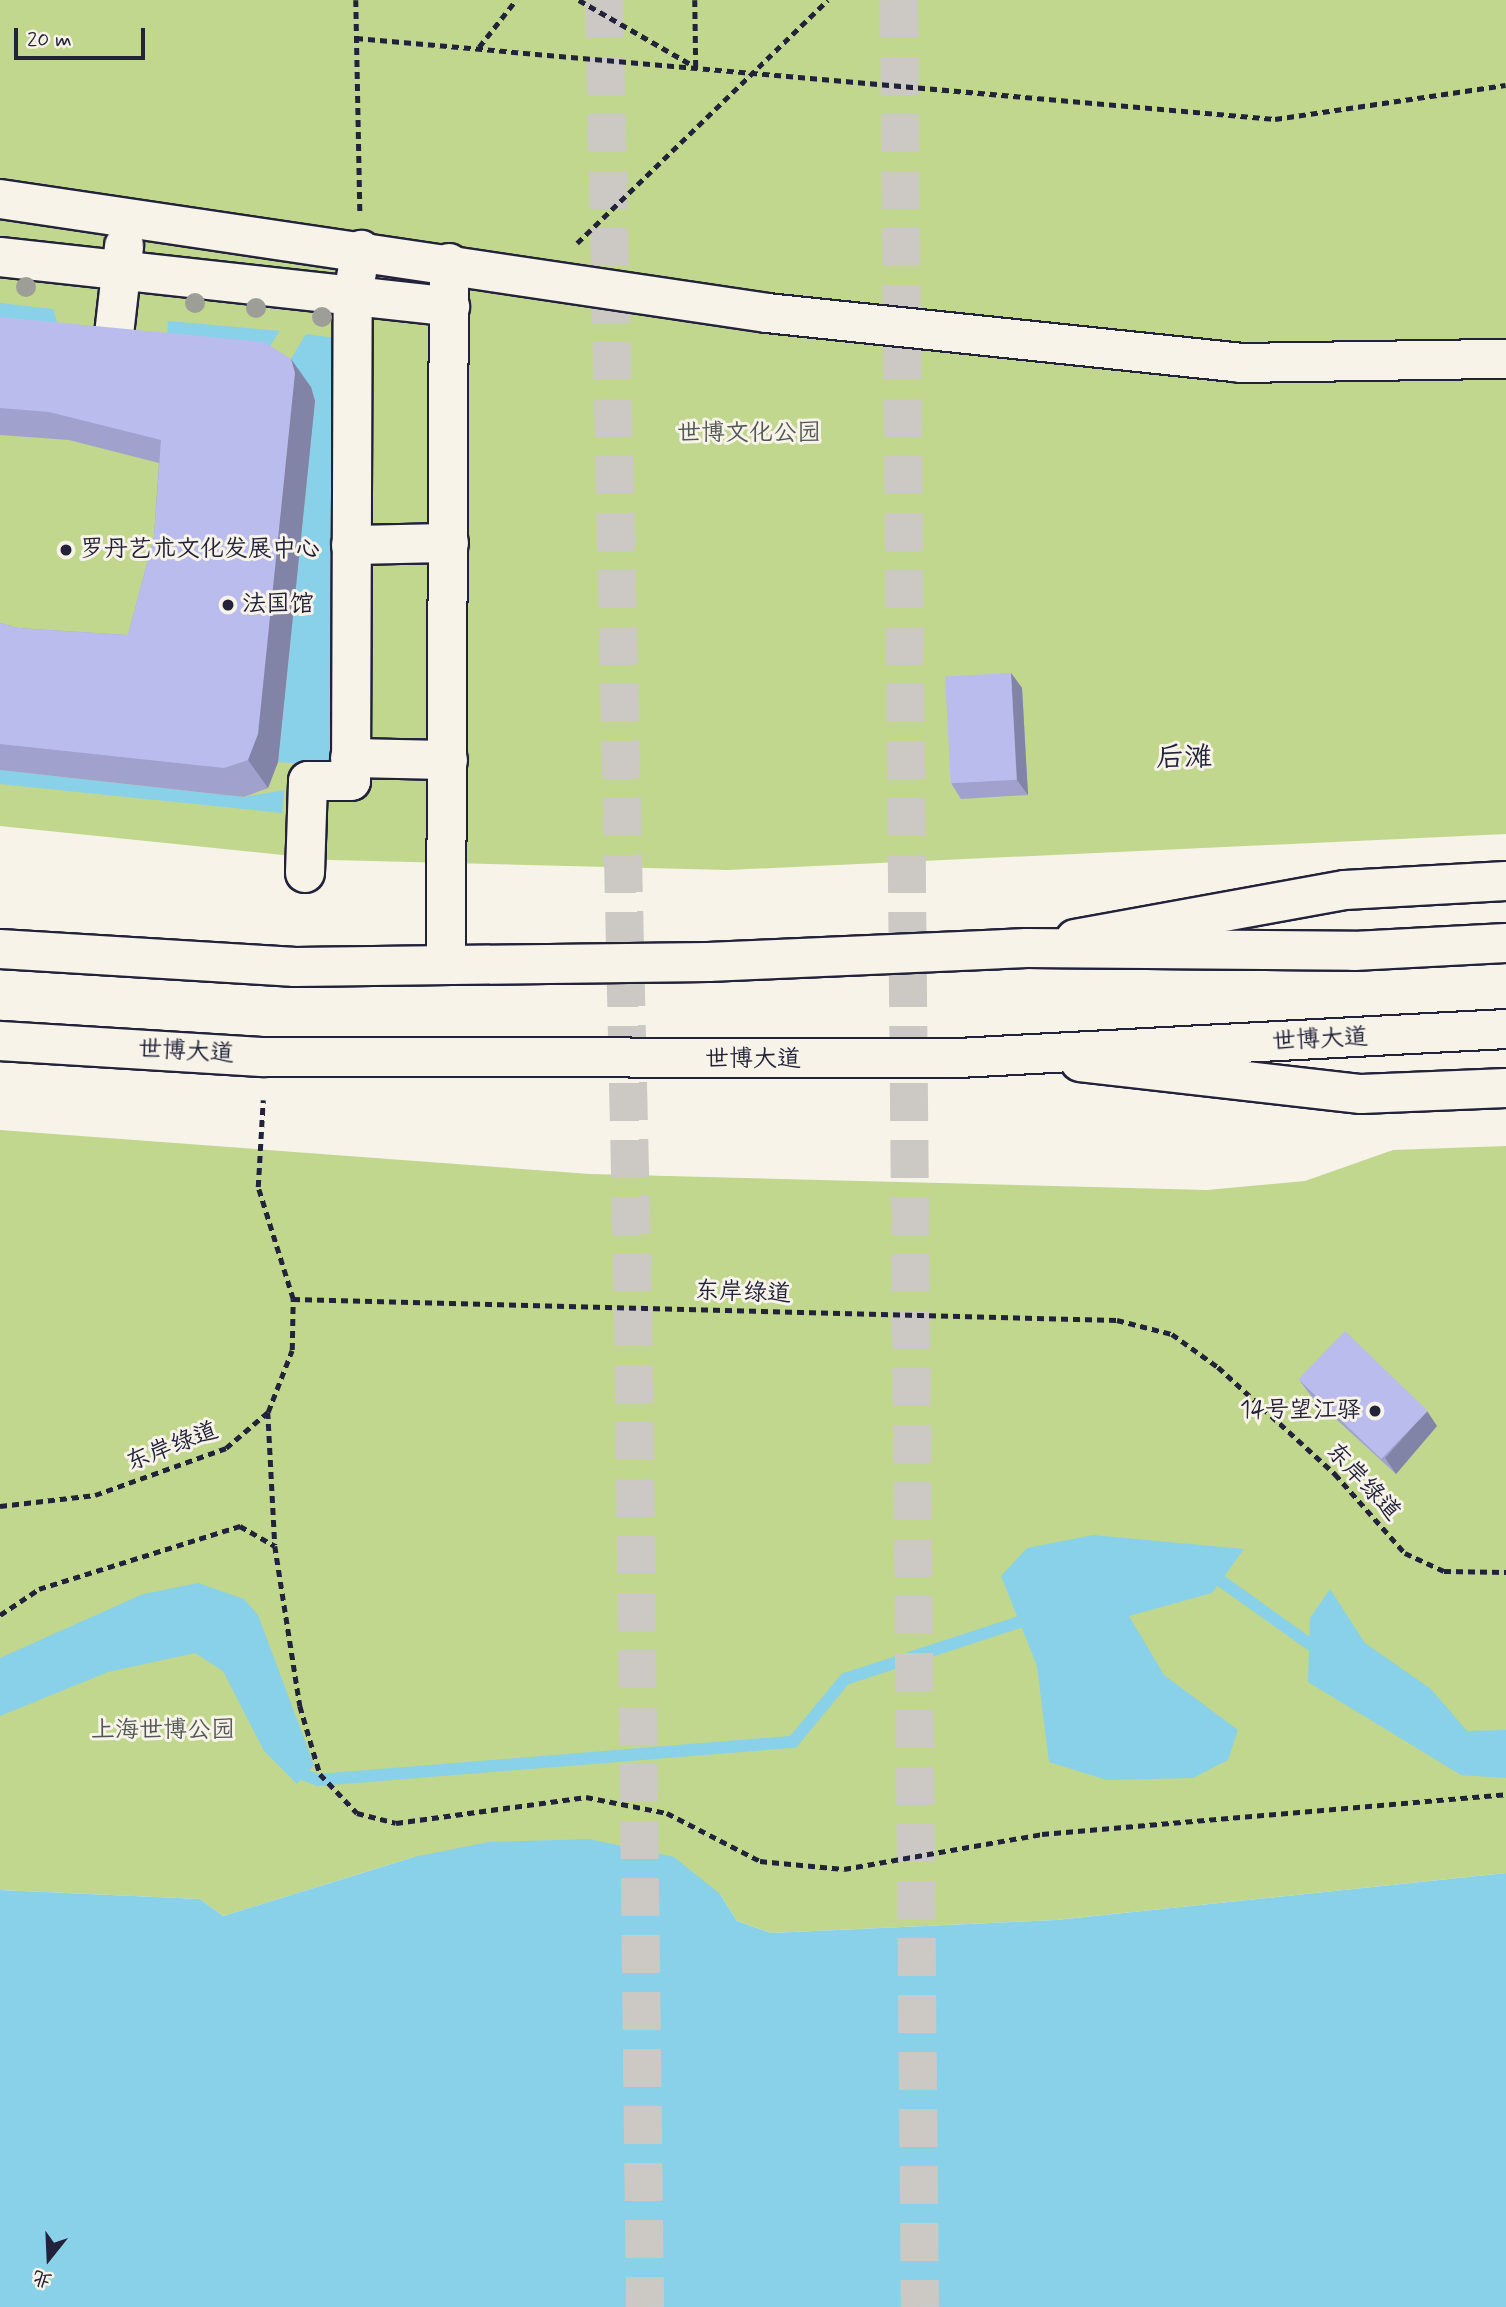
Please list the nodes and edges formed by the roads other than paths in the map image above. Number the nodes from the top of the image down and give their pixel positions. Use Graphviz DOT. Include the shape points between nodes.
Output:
graph roads {
  1 [pos="0,199"];
  2 [pos="128,217"];
  3 [pos="361,250"];
  4 [pos="0,257"];
  5 [pos="449,263"];
  6 [pos="121,270"];
  7 [pos="353,294"];
  8 [pos="450,307"];
  9 [pos="112,352"];
  10 [pos="1506,359"];
  11 [pos="449,544"];
  12 [pos="352,545"];
  13 [pos="350,758"];
  14 [pos="448,760"];
  15 [pos="305,873"];
  16 [pos="1506,881"];
  17 [pos="1506,943"];
  18 [pos="1027,948"];
  19 [pos="0,949"];
  20 [pos="446,965"];
  21 [pos="1506,1029"];
  22 [pos="0,1041"];
  23 [pos="1036,1057"];
  24 [pos="1506,1088"];
  1 -- 2 [label="street"];
  2 -- 3 [label="street"];
  2 -- 6 [label="street"];
  3 -- 5 [label="street"];
  3 -- 7 [label="street"];
  4 -- 6 [label="street"];
  5 -- 8 [label="street"];
  5 -- 10 [label="street" via="767,313 1239,363"];
  6 -- 7 [label="street"];
  6 -- 9 [label="street"];
  7 -- 8 [label="street"];
  7 -- 12 [label="street"];
  8 -- 11 [label="street"];
  11 -- 12 [label="street"];
  11 -- 14 [label="street"];
  12 -- 13 [label="street"];
  13 -- 14 [label="street"];
  13 -- 15 [label="street" via="351,781 308,781"];
  14 -- 20 [label="street"];
  16 -- 18 [label="street" via="1345,890"];
  17 -- 18 [label="street" via="1353,951"];
  18 -- 20 [label="street" via="708,962"];
  19 -- 20 [label="street" via="295,967"];
  21 -- 23 [label="street, 世博大道"];
  22 -- 23 [label="street, 世博大道" via="263,1057"];
  23 -- 24 [label="street" via="1361,1094"];
}
